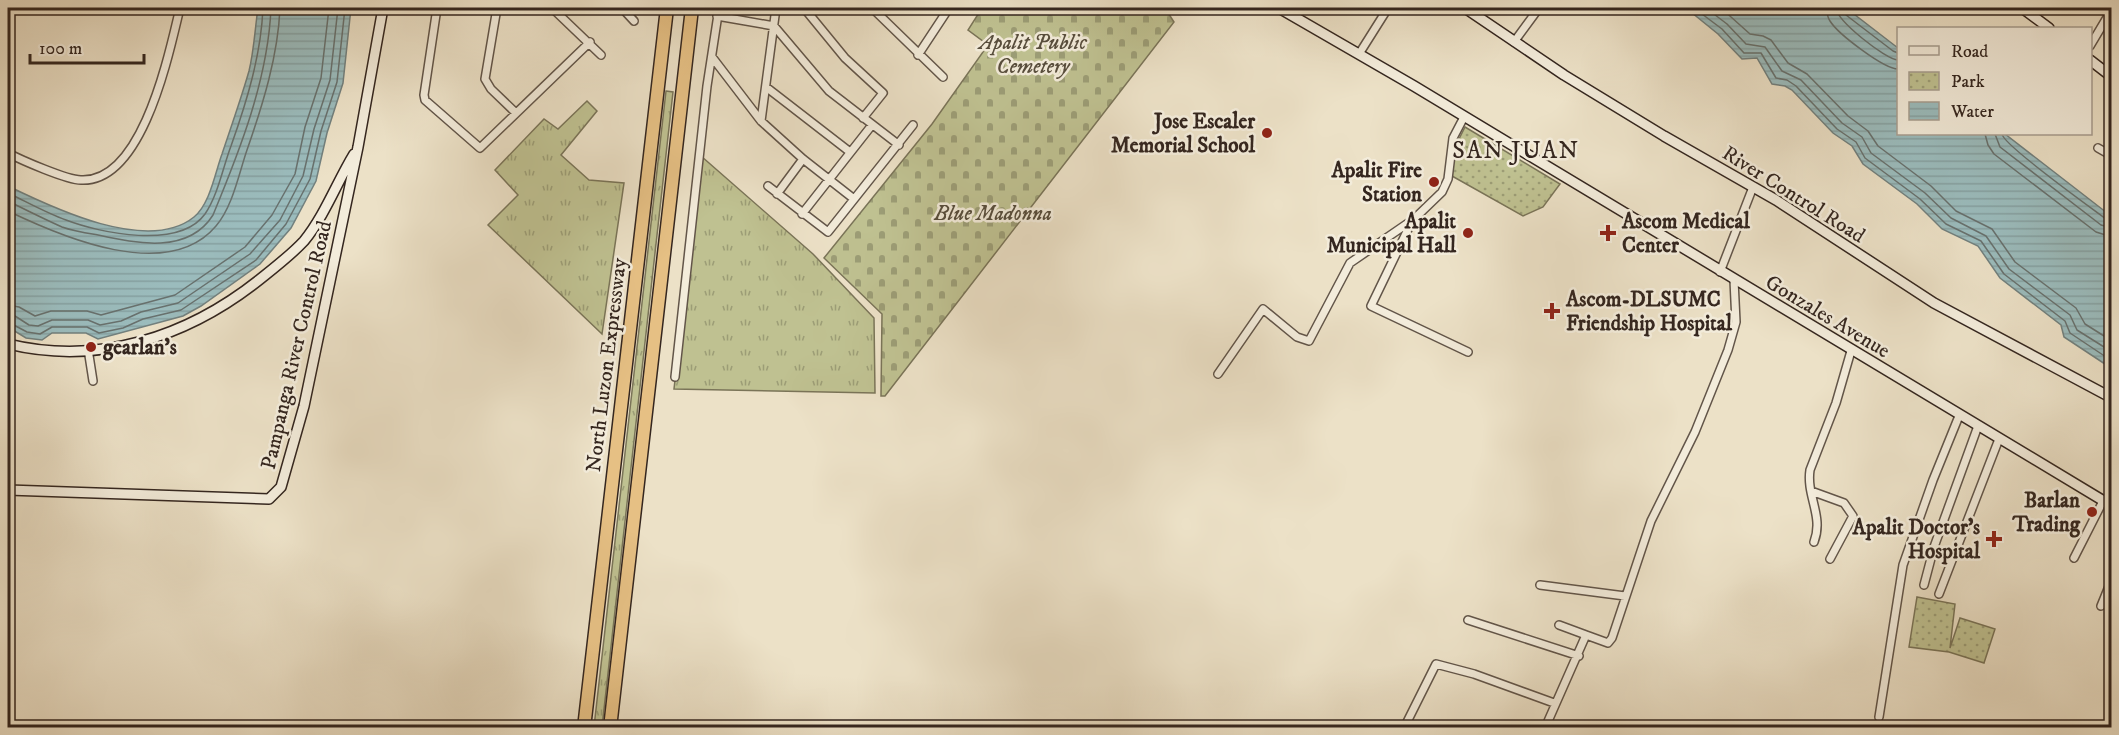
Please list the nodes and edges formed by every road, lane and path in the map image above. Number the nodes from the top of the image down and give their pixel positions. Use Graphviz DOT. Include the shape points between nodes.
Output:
graph roads {
  1 [pos="180,8"];
  2 [pos="383,8"];
  3 [pos="437,8"];
  4 [pos="497,8"];
  5 [pos="552,8"];
  6 [pos="622,8"];
  7 [pos="668,8"];
  8 [pos="692,8"];
  9 [pos="719,8"];
  10 [pos="776,8"];
  11 [pos="804,8"];
  12 [pos="872,8"];
  13 [pos="884,8"];
  14 [pos="949,8"];
  15 [pos="1279,8"];
  16 [pos="1388,8"];
  17 [pos="1465,8"];
  18 [pos="1539,8"];
  19 [pos="2022,8"];
  20 [pos="2112,9"];
  21 [pos="717,16"];
  22 [pos="879,16"];
  23 [pos="634,21"];
  24 [pos="774,26"];
  25 [pos="2048,27"];
  26 [pos="590,42"];
  27 [pos="1514,42"];
  28 [pos="2092,44"];
  29 [pos="1359,54"];
  30 [pos="601,55"];
  31 [pos="918,55"];
  32 [pos="712,57"];
  33 [pos="2092,61"];
  34 [pos="943,77"];
  35 [pos="2112,77"];
  36 [pos="766,87"];
  37 [pos="516,113"];
  38 [pos="1464,117"];
  39 [pos="863,118"];
  40 [pos="761,121"];
  41 [pos="872,125"];
  42 [pos="913,125"];
  43 [pos="899,145"];
  44 [pos="358,147"];
  45 [pos="2098,148"];
  46 [pos="850,152"];
  47 [pos="8,153"];
  48 [pos="2112,156"];
  49 [pos="803,159"];
  50 [pos="828,179"];
  51 [pos="768,186"];
  52 [pos="1753,187"];
  53 [pos="777,194"];
  54 [pos="854,199"];
  55 [pos="802,213"];
  56 [pos="1414,219"];
  57 [pos="1720,272"];
  58 [pos="1734,280"];
  59 [pos="8,344"];
  60 [pos="88,349"];
  61 [pos="1851,351"];
  62 [pos="1468,352"];
  63 [pos="1218,374"];
  64 [pos="675,377"];
  65 [pos="93,381"];
  66 [pos="2112,398"];
  67 [pos="1959,416"];
  68 [pos="1978,426"];
  69 [pos="1999,439"];
  70 [pos="8,490"];
  71 [pos="1811,491"];
  72 [pos="2107,504"];
  73 [pos="1814,542"];
  74 [pos="2074,558"];
  75 [pos="1830,559"];
  76 [pos="2112,579"];
  77 [pos="1540,585"];
  78 [pos="1924,585"];
  79 [pos="1940,594"];
  80 [pos="1625,596"];
  81 [pos="2101,606"];
  82 [pos="1468,620"];
  83 [pos="1559,625"];
  84 [pos="1586,635"];
  85 [pos="1579,656"];
  86 [pos="1554,703"];
  87 [pos="1879,717"];
  88 [pos="584,728"];
  89 [pos="610,728"];
  90 [pos="1404,728"];
  91 [pos="1545,728"];
  1 -- 47 [label="street" via="163,78 140,134 113,171 81,180"];
  2 -- 44 [label="main road, Pampanga River Control Road"];
  3 -- 37 [label="street" via="425,100 480,148"];
  4 -- 37 [label="street" via="485,79"];
  5 -- 26 [label="street"];
  6 -- 23 [label="street"];
  7 -- 88 [label="highway, North Luzon Expressway"];
  8 -- 89 [label="highway, North Luzon Expressway"];
  9 -- 21 [label="street"];
  10 -- 24 [label="street"];
  11 -- 39 [label="street" via="845,58 883,93"];
  12 -- 22 [label="street"];
  13 -- 22 [label="street"];
  14 -- 31 [label="street"];
  15 -- 29 [label="main road, Gonzales Avenue"];
  16 -- 29 [label="street"];
  17 -- 27 [label="main road, River Control Road"];
  18 -- 27 [label="street"];
  19 -- 25 [label="main road"];
  20 -- 28 [label="street"];
  21 -- 24 [label="street"];
  21 -- 32 [label="street"];
  22 -- 31 [label="street"];
  24 -- 36 [label="street"];
  24 -- 39 [label="street" via="829,91"];
  26 -- 30 [label="street"];
  26 -- 37 [label="street"];
  27 -- 52 [label="main road, River Control Road"];
  29 -- 38 [label="main road, Gonzales Avenue"];
  31 -- 34 [label="street"];
  32 -- 40 [label="street"];
  32 -- 64 [label="street"];
  33 -- 35 [label="main road"];
  36 -- 40 [label="street"];
  36 -- 46 [label="street"];
  38 -- 56 [label="street" via="1453,138 1448,179 1442,192"];
  38 -- 57 [label="main road, Gonzales Avenue"];
  39 -- 41 [label="street"];
  40 -- 49 [label="street"];
  41 -- 43 [label="street"];
  41 -- 46 [label="street"];
  42 -- 43 [label="street"];
  43 -- 54 [label="street"];
  44 -- 60 [label="main road" via="306,238 250,287 169,334 110,349"];
  44 -- 70 [label="main road, Pampanga River Control Road" via="304,406 281,487 269,498"];
  45 -- 48 [label="street"];
  46 -- 50 [label="street"];
  49 -- 50 [label="street"];
  49 -- 53 [label="street"];
  50 -- 54 [label="street"];
  50 -- 55 [label="street"];
  51 -- 53 [label="street"];
  52 -- 57 [label="street"];
  52 -- 66 [label="main road, River Control Road" via="1934,303"];
  53 -- 55 [label="street"];
  54 -- 55 [label="street" via="828,232"];
  56 -- 62 [label="street" via="1371,306"];
  56 -- 63 [label="street" via="1350,263 1309,341 1297,337 1263,309"];
  57 -- 58 [label="main road, Gonzales Avenue"];
  58 -- 61 [label="main road, Gonzales Avenue"];
  58 -- 80 [label="street" via="1736,322 1728,350 1695,432 1651,521"];
  59 -- 60 [label="main road" via="50,351"];
  60 -- 65 [label="street"];
  61 -- 67 [label="main road, Gonzales Avenue"];
  61 -- 71 [label="street" via="1810,470"];
  67 -- 68 [label="main road, Gonzales Avenue"];
  67 -- 87 [label="street" via="1903,565"];
  68 -- 69 [label="main road, Gonzales Avenue"];
  68 -- 78 [label="street"];
  69 -- 72 [label="main road, Gonzales Avenue"];
  69 -- 79 [label="street"];
  71 -- 73 [label="street" via="1819,528"];
  71 -- 75 [label="street" via="1840,501 1853,516"];
  72 -- 74 [label="street"];
  76 -- 81 [label="street"];
  77 -- 80 [label="street"];
  80 -- 84 [label="street" via="1612,638 1608,642"];
  82 -- 85 [label="street"];
  83 -- 84 [label="street"];
  84 -- 85 [label="street"];
  85 -- 86 [label="street"];
  86 -- 90 [label="street" via="1436,664"];
  86 -- 91 [label="street"];
}
